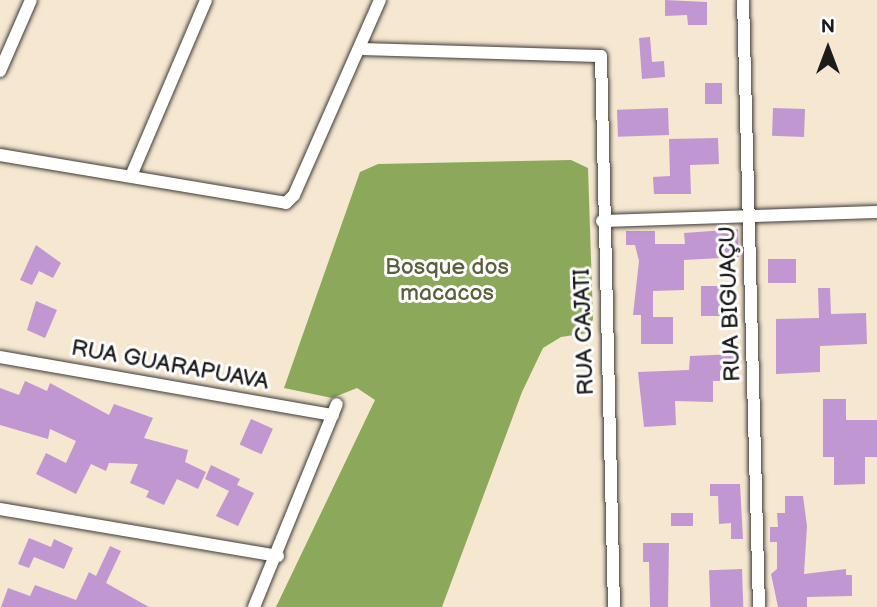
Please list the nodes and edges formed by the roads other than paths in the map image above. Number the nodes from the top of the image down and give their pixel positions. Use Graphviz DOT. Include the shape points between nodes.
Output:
graph roads {
  1 [pos="31,0"];
  2 [pos="206,0"];
  3 [pos="380,0"];
  4 [pos="743,0"];
  5 [pos="359,49"];
  6 [pos="0,71"];
  7 [pos="0,155"];
  8 [pos="131,176"];
  9 [pos="877,212"];
  10 [pos="749,217"];
  11 [pos="602,221"];
  12 [pos="0,357"];
  13 [pos="0,509"];
  14 [pos="278,556"];
  15 [pos="254,607"];
  16 [pos="614,607"];
  17 [pos="759,607"];
  1 -- 6 [label="street"];
  2 -- 8 [label="street"];
  3 -- 5 [label="street"];
  4 -- 10 [label="street, RUA BIGUAÇU"];
  5 -- 8 [label="street" via="294,195 286,203"];
  5 -- 11 [label="street, RUA CAJATI" via="601,56"];
  7 -- 8 [label="street"];
  9 -- 10 [label="street"];
  10 -- 11 [label="street"];
  10 -- 17 [label="street, RUA BIGUAÇU"];
  11 -- 16 [label="street, RUA CAJATI"];
  12 -- 14 [label="street, RUA GUARAPUAVA" via="335,410"];
  13 -- 14 [label="street"];
  14 -- 15 [label="street"];
}
